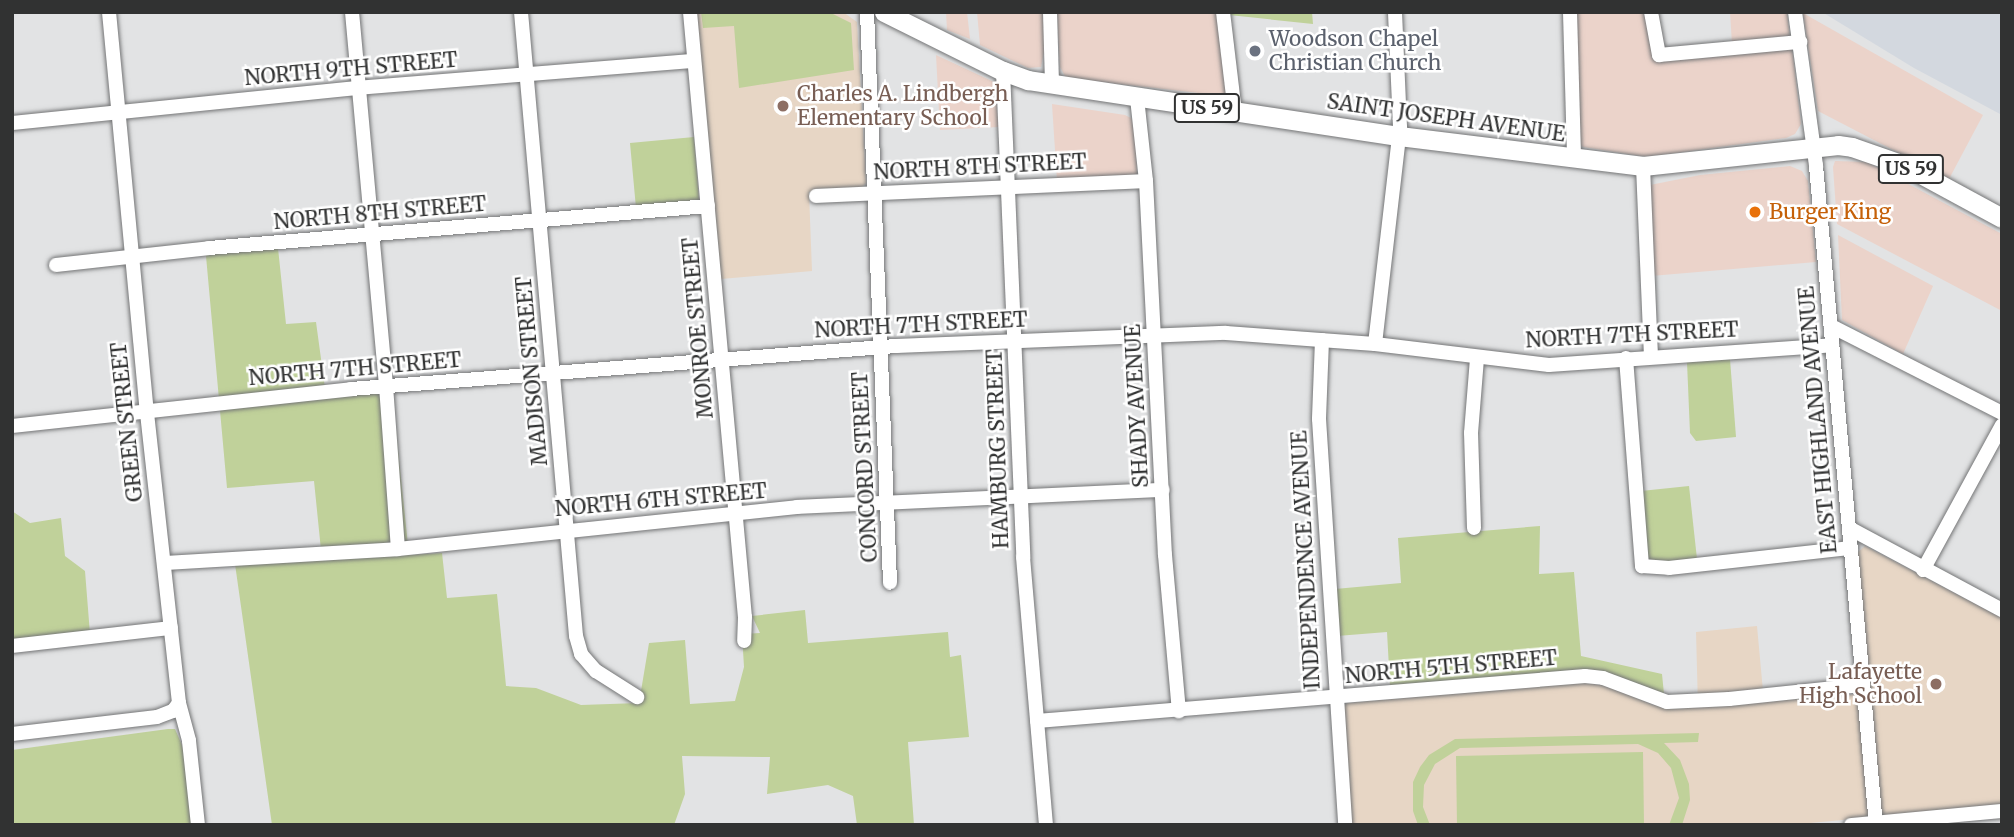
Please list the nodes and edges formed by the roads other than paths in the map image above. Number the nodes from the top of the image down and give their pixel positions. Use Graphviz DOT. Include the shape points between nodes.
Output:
graph roads {
  1 [pos="109,12"];
  2 [pos="352,12"];
  3 [pos="521,12"];
  4 [pos="690,12"];
  5 [pos="867,12"];
  6 [pos="1051,12"];
  7 [pos="1223,12"];
  8 [pos="1395,12"];
  9 [pos="1570,12"];
  10 [pos="1651,12"];
  11 [pos="1795,12"];
  12 [pos="893,15"];
  13 [pos="1800,43"];
  14 [pos="694,61"];
  15 [pos="1003,71"];
  16 [pos="526,76"];
  17 [pos="1052,85"];
  18 [pos="357,88"];
  19 [pos="1137,98"];
  20 [pos="1235,112"];
  21 [pos="118,113"];
  22 [pos="12,123"];
  23 [pos="1399,136"];
  24 [pos="1814,148"];
  25 [pos="1574,158"];
  26 [pos="1643,166"];
  27 [pos="1146,181"];
  28 [pos="1008,187"];
  29 [pos="873,193"];
  30 [pos="816,196"];
  31 [pos="708,206"];
  32 [pos="2002,218"];
  33 [pos="540,220"];
  34 [pos="371,234"];
  35 [pos="132,257"];
  36 [pos="56,265"];
  37 [pos="1831,326"];
  38 [pos="1155,336"];
  39 [pos="1322,340"];
  40 [pos="1016,342"];
  41 [pos="1375,344"];
  42 [pos="1832,345"];
  43 [pos="880,347"];
  44 [pos="1651,356"];
  45 [pos="1477,358"];
  46 [pos="1626,358"];
  47 [pos="722,359"];
  48 [pos="554,375"];
  49 [pos="386,386"];
  50 [pos="146,413"];
  51 [pos="2002,413"];
  52 [pos="2002,425"];
  53 [pos="12,426"];
  54 [pos="1163,490"];
  55 [pos="1021,496"];
  56 [pos="889,503"];
  57 [pos="736,514"];
  58 [pos="1474,528"];
  59 [pos="1849,528"];
  60 [pos="567,530"];
  61 [pos="1851,548"];
  62 [pos="398,549"];
  63 [pos="164,563"];
  64 [pos="1923,570"];
  65 [pos="890,583"];
  66 [pos="2002,610"];
  67 [pos="171,628"];
  68 [pos="744,641"];
  69 [pos="12,646"];
  70 [pos="1863,685"];
  71 [pos="637,697"];
  72 [pos="1335,697"];
  73 [pos="179,703"];
  74 [pos="1179,711"];
  75 [pos="1037,721"];
  76 [pos="12,734"];
  77 [pos="2002,811"];
  78 [pos="1876,824"];
  79 [pos="198,825"];
  80 [pos="1046,825"];
  81 [pos="1345,825"];
  82 [pos="1851,825"];
  1 -- 21 [label="street, GREEN STREET"];
  2 -- 18 [label="street"];
  3 -- 16 [label="street, MADISON STREET"];
  4 -- 14 [label="street, MONROE STREET"];
  5 -- 29 [label="street, CONCORD STREET"];
  6 -- 17 [label="street"];
  7 -- 20 [label="street"];
  8 -- 23 [label="street"];
  9 -- 25 [label="street"];
  10 -- 13 [label="street" via="1659,55"];
  11 -- 13 [label="street, EAST HIGHLAND AVENUE"];
  12 -- 15 [label="main road, SAINT JOSEPH AVENUE / US 59"];
  13 -- 24 [label="street, EAST HIGHLAND AVENUE"];
  14 -- 16 [label="street, NORTH 9TH STREET"];
  14 -- 31 [label="street, MONROE STREET"];
  15 -- 17 [label="main road, SAINT JOSEPH AVENUE / US 59"];
  15 -- 28 [label="street, HAMBURG STREET"];
  16 -- 18 [label="street, NORTH 9TH STREET"];
  16 -- 33 [label="street, MADISON STREET"];
  17 -- 19 [label="main road, SAINT JOSEPH AVENUE / US 59"];
  18 -- 21 [label="street, NORTH 9TH STREET"];
  18 -- 34 [label="street"];
  19 -- 20 [label="main road, SAINT JOSEPH AVENUE / US 59"];
  19 -- 27 [label="street, SHADY AVENUE"];
  20 -- 23 [label="main road, SAINT JOSEPH AVENUE / US 59"];
  21 -- 22 [label="street, NORTH 9TH STREET"];
  21 -- 35 [label="street, GREEN STREET"];
  23 -- 25 [label="main road, SAINT JOSEPH AVENUE / US 59"];
  23 -- 41 [label="street"];
  24 -- 26 [label="main road, SAINT JOSEPH AVENUE / US 59"];
  24 -- 32 [label="main road, SAINT JOSEPH AVENUE / US 59" via="1838,145 1870,151"];
  24 -- 37 [label="street, EAST HIGHLAND AVENUE"];
  25 -- 26 [label="main road, SAINT JOSEPH AVENUE / US 59"];
  26 -- 44 [label="street"];
  27 -- 28 [label="street, NORTH 8TH STREET"];
  27 -- 38 [label="street, SHADY AVENUE"];
  28 -- 29 [label="street, NORTH 8TH STREET"];
  28 -- 40 [label="street, HAMBURG STREET"];
  29 -- 30 [label="street, NORTH 8TH STREET"];
  29 -- 43 [label="street, CONCORD STREET"];
  31 -- 33 [label="street, NORTH 8TH STREET"];
  31 -- 47 [label="street, MONROE STREET"];
  33 -- 34 [label="street, NORTH 8TH STREET"];
  33 -- 48 [label="street, MADISON STREET"];
  34 -- 35 [label="street, NORTH 8TH STREET"];
  34 -- 49 [label="street"];
  35 -- 36 [label="street, NORTH 8TH STREET"];
  35 -- 50 [label="street, GREEN STREET"];
  37 -- 42 [label="street, EAST HIGHLAND AVENUE"];
  37 -- 51 [label="street"];
  38 -- 39 [label="street, NORTH 7TH STREET" via="1226,333"];
  38 -- 40 [label="street, NORTH 7TH STREET"];
  38 -- 54 [label="street, SHADY AVENUE"];
  39 -- 41 [label="street, NORTH 7TH STREET"];
  39 -- 72 [label="street, INDEPENDENCE AVENUE" via="1319,419"];
  40 -- 43 [label="street, NORTH 7TH STREET"];
  40 -- 55 [label="street, HAMBURG STREET"];
  41 -- 45 [label="street, NORTH 7TH STREET"];
  42 -- 44 [label="street, NORTH 7TH STREET"];
  42 -- 59 [label="street, EAST HIGHLAND AVENUE"];
  43 -- 47 [label="street, NORTH 7TH STREET"];
  43 -- 56 [label="street, CONCORD STREET"];
  44 -- 46 [label="street, NORTH 7TH STREET"];
  45 -- 46 [label="street, NORTH 7TH STREET" via="1549,365"];
  45 -- 58 [label="street" via="1471,433"];
  46 -- 61 [label="street" via="1642,566 1668,568"];
  47 -- 48 [label="street, NORTH 7TH STREET"];
  47 -- 57 [label="street, MONROE STREET"];
  48 -- 49 [label="street, NORTH 7TH STREET"];
  48 -- 60 [label="street, MADISON STREET"];
  49 -- 50 [label="street, NORTH 7TH STREET"];
  49 -- 62 [label="street"];
  50 -- 53 [label="street, NORTH 7TH STREET"];
  50 -- 63 [label="street, GREEN STREET"];
  52 -- 64 [label="street"];
  54 -- 55 [label="street, NORTH 6TH STREET"];
  54 -- 74 [label="street, SHADY AVENUE"];
  55 -- 56 [label="street, NORTH 6TH STREET"];
  55 -- 75 [label="street, HAMBURG STREET"];
  56 -- 57 [label="street, NORTH 6TH STREET"];
  56 -- 65 [label="street, CONCORD STREET"];
  57 -- 60 [label="street, NORTH 6TH STREET"];
  57 -- 68 [label="street, MONROE STREET"];
  59 -- 61 [label="street, EAST HIGHLAND AVENUE"];
  59 -- 64 [label="street"];
  60 -- 62 [label="street, NORTH 6TH STREET"];
  60 -- 71 [label="street, MADISON STREET" via="581,654 596,671"];
  61 -- 70 [label="street, EAST HIGHLAND AVENUE"];
  62 -- 63 [label="street, NORTH 6TH STREET"];
  63 -- 67 [label="street, GREEN STREET"];
  64 -- 66 [label="street"];
  67 -- 69 [label="street"];
  67 -- 73 [label="street, GREEN STREET"];
  70 -- 72 [label="street, NORTH 5TH STREET" via="1668,702 1585,676"];
  70 -- 78 [label="street, EAST HIGHLAND AVENUE"];
  72 -- 74 [label="street, NORTH 5TH STREET"];
  72 -- 81 [label="street, INDEPENDENCE AVENUE"];
  73 -- 76 [label="street" via="173,711 157,717"];
  73 -- 79 [label="street, GREEN STREET" via="190,741"];
  74 -- 75 [label="street, NORTH 5TH STREET"];
  75 -- 80 [label="street, HAMBURG STREET"];
  77 -- 78 [label="street"];
  78 -- 82 [label="street"];
}
